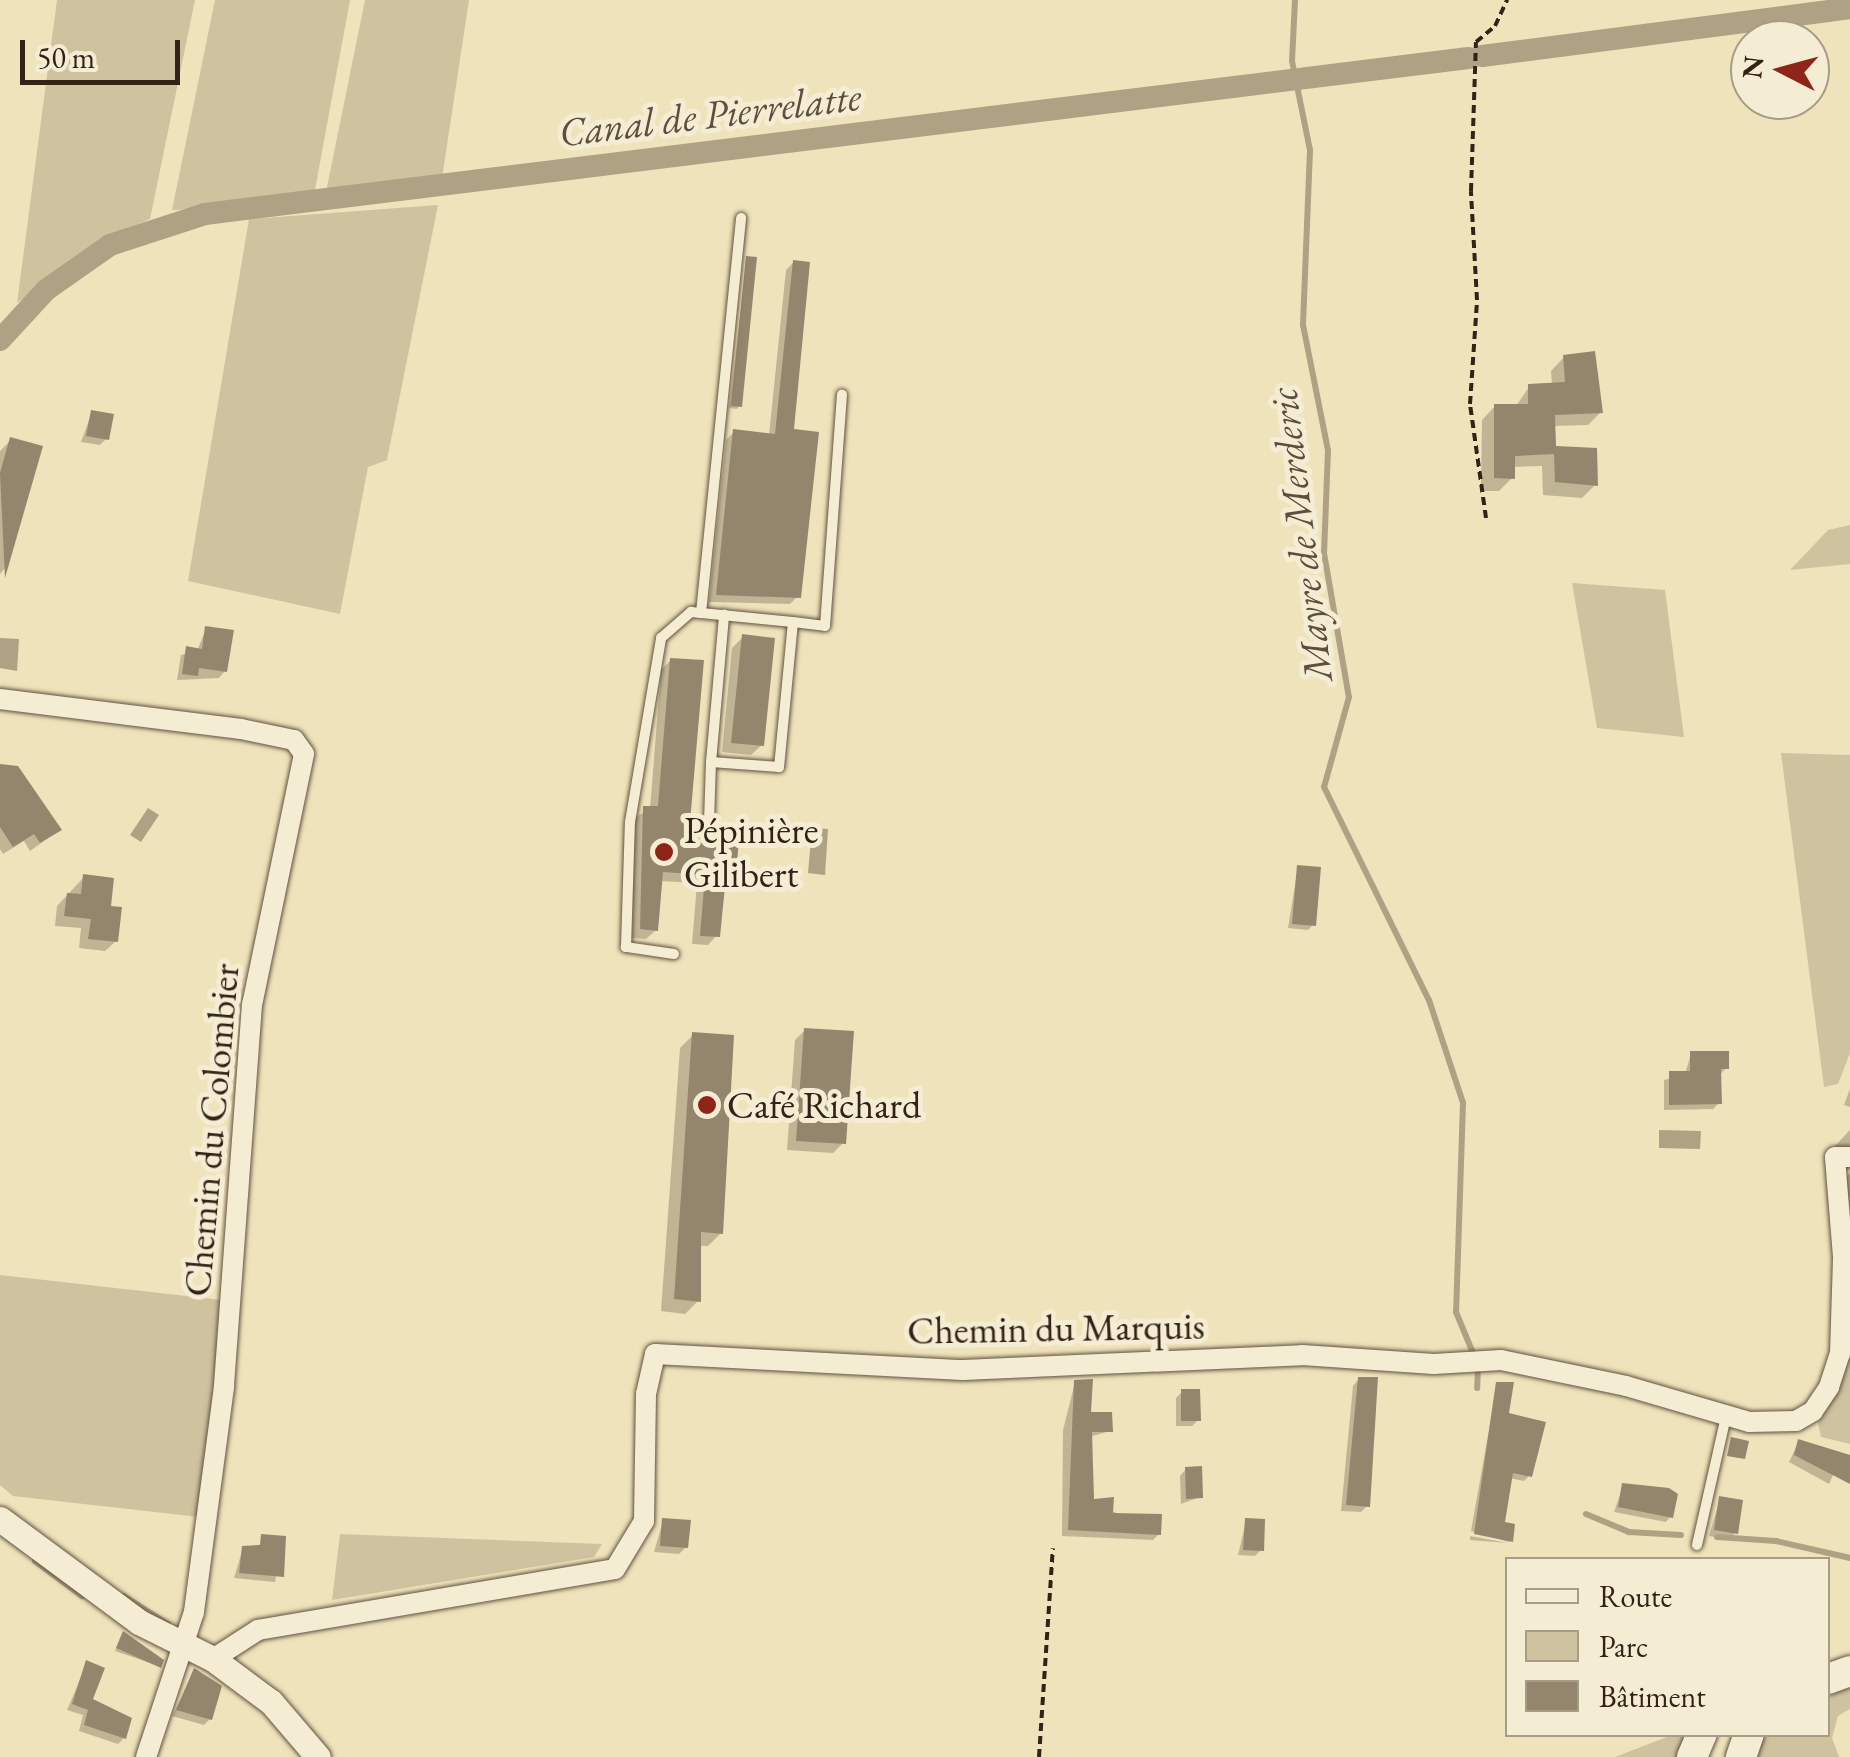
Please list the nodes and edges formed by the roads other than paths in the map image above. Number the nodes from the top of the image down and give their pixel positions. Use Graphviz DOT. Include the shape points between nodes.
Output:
graph roads {
  1 [pos="741,218"];
  2 [pos="842,395"];
  3 [pos="701,613"];
  4 [pos="724,615"];
  5 [pos="793,622"];
  6 [pos="0,698"];
  7 [pos="711,762"];
  8 [pos="709,823"];
  9 [pos="674,954"];
  10 [pos="1850,1157"];
  11 [pos="1726,1415"];
  12 [pos="0,1520"];
  13 [pos="1696,1545"];
  14 [pos="186,1648"];
  15 [pos="212,1659"];
  16 [pos="146,1757"];
  17 [pos="318,1757"];
  1 -- 3 [label="lane"];
  2 -- 5 [label="lane" via="825,626"];
  3 -- 4 [label="lane"];
  3 -- 9 [label="lane" via="691,612 661,638 630,822 626,948"];
  4 -- 5 [label="lane"];
  4 -- 7 [label="lane"];
  5 -- 7 [label="lane" via="779,767"];
  6 -- 14 [label="street, Chemin du Colombier" via="240,730 294,740 304,754 252,1004 224,1387"];
  7 -- 8 [label="lane"];
  10 -- 11 [label="street, Chemin du Marquis" via="1835,1158 1843,1257 1840,1354 1829,1387 1813,1411 1796,1421 1769,1424"];
  11 -- 13 [label="lane"];
  11 -- 15 [label="street, Chemin du Marquis" via="1565,1371 1476,1361 1302,1355 963,1370 655,1354 646,1394 644,1522 616,1568 258,1630"];
  12 -- 14 [label="street"];
  14 -- 15 [label="street"];
  14 -- 16 [label="street, Chemin du Colombier"];
  15 -- 17 [label="street" via="271,1702"];
}
